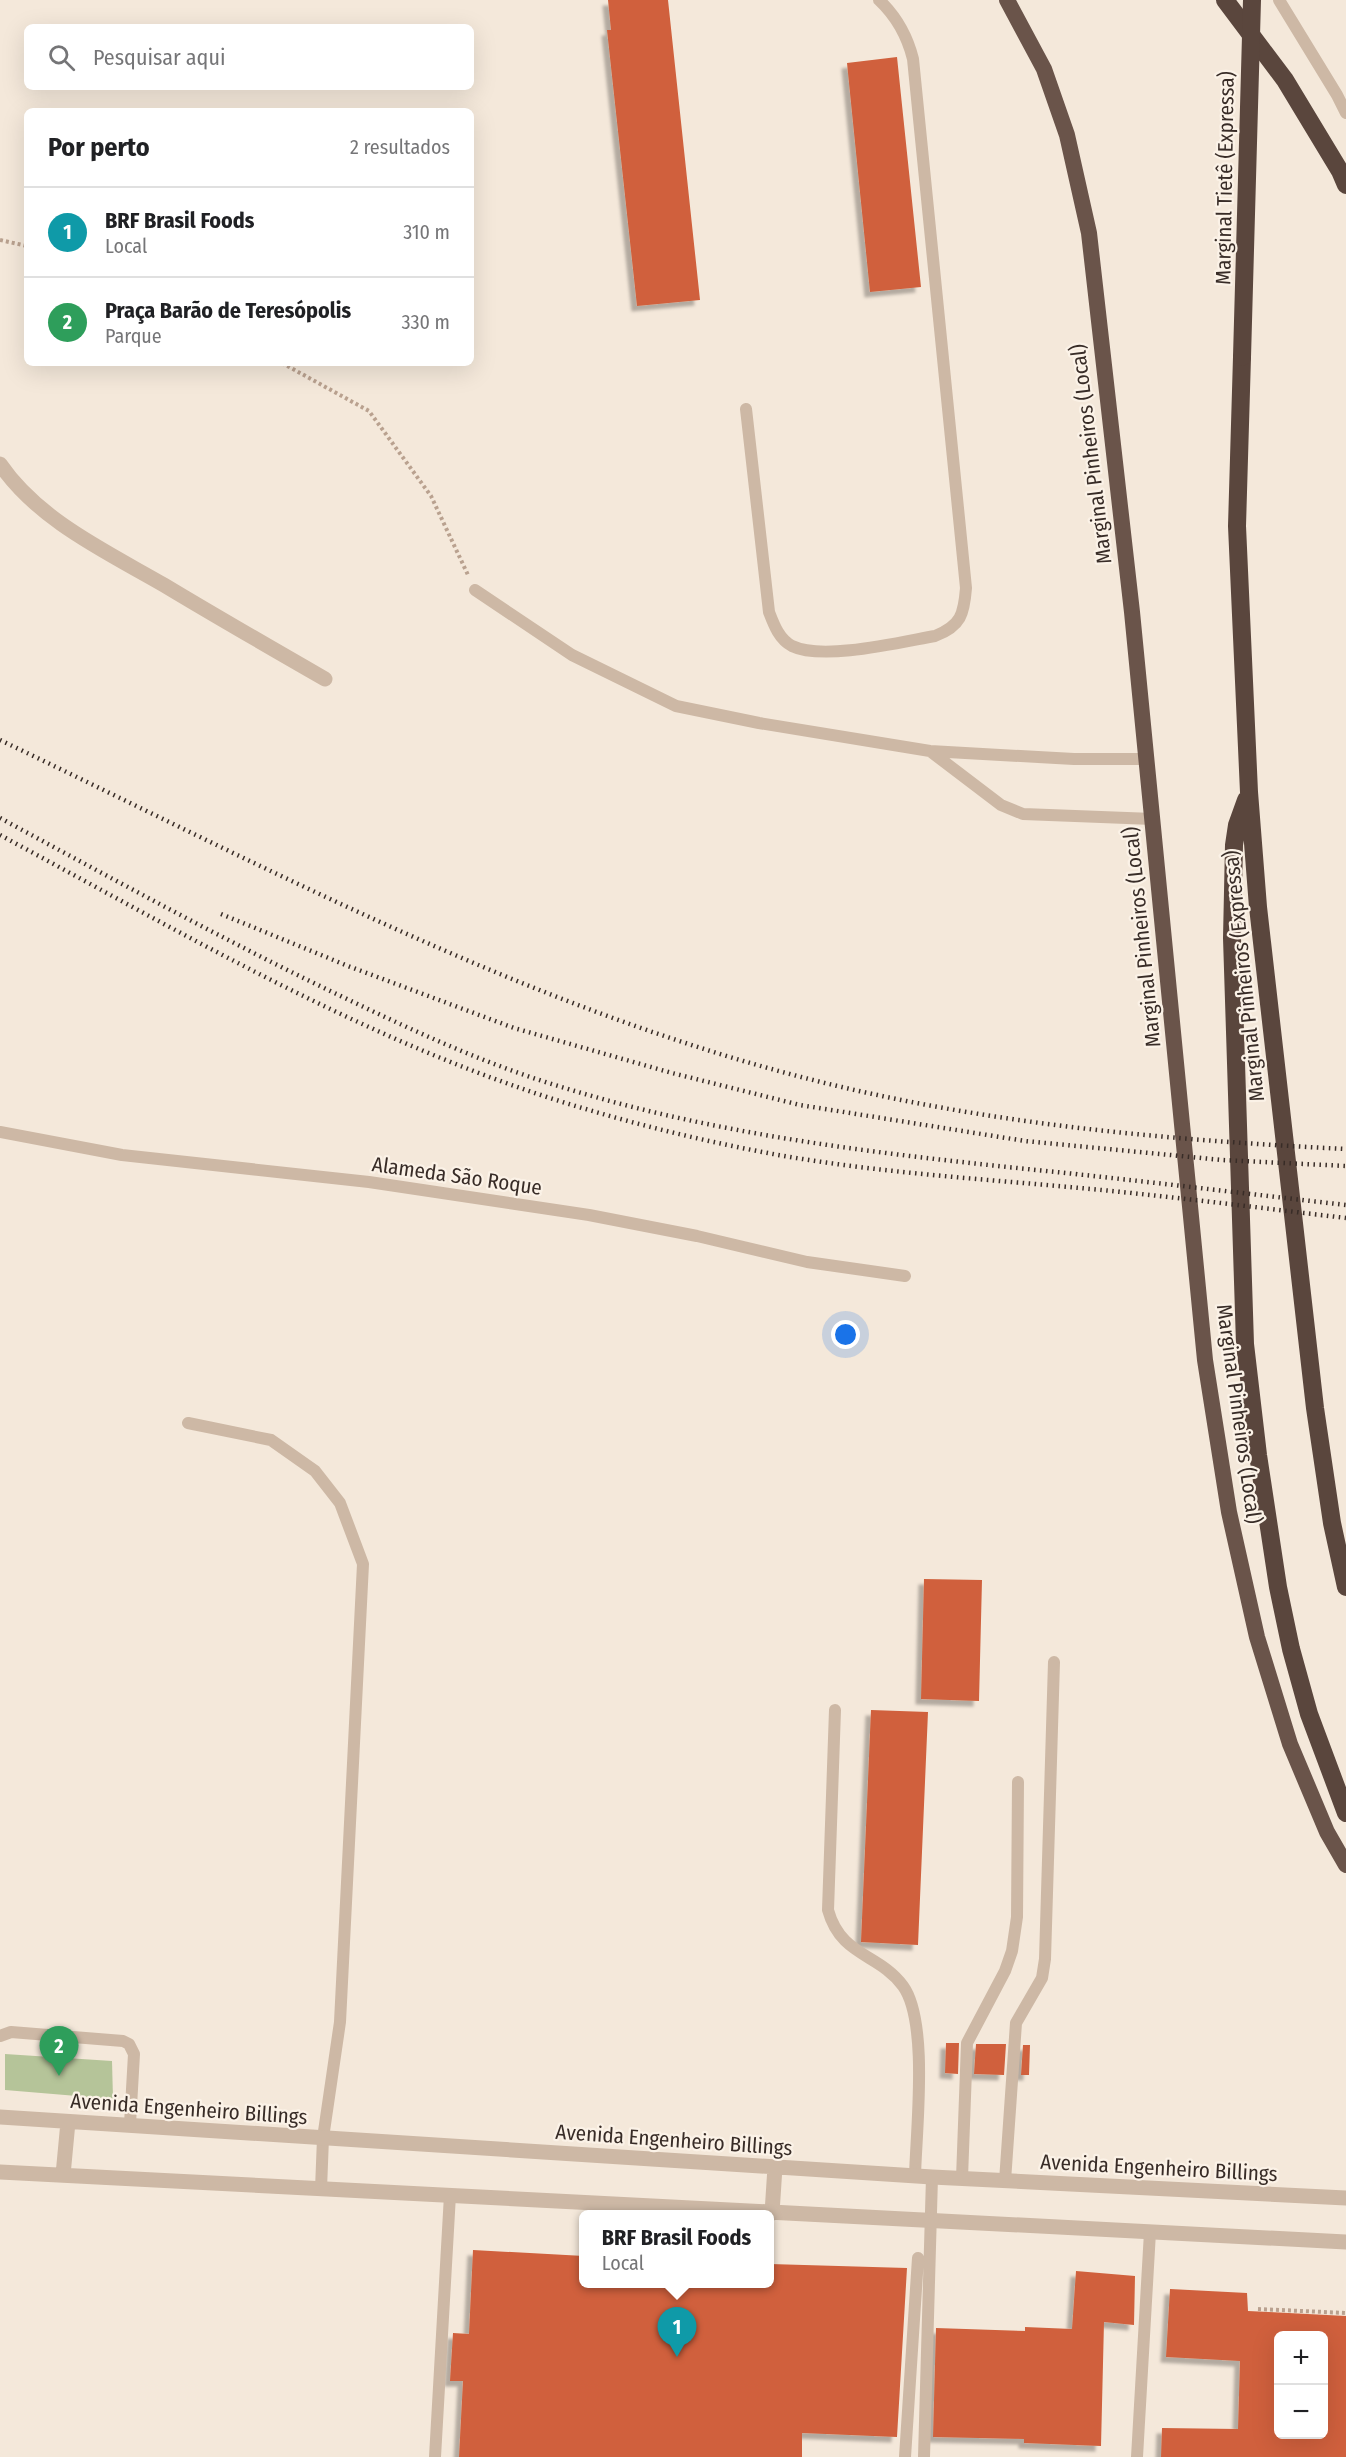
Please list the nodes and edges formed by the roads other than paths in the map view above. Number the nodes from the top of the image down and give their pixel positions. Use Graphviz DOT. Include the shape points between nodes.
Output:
graph roads {
  1 [pos="879,0"];
  2 [pos="1007,0"];
  3 [pos="1225,0"];
  4 [pos="1252,0"];
  5 [pos="1280,0"];
  6 [pos="1346,113"];
  7 [pos="1346,185"];
  8 [pos="1242,357"];
  9 [pos="746,409"];
  10 [pos="0,464"];
  11 [pos="475,590"];
  12 [pos="325,679"];
  13 [pos="930,751"];
  14 [pos="1147,759"];
  15 [pos="1249,792"];
  16 [pos="1153,819"];
  17 [pos="0,1132"];
  18 [pos="905,1276"];
  19 [pos="188,1423"];
  20 [pos="1346,1587"];
  21 [pos="1054,1662"];
  22 [pos="835,1710"];
  23 [pos="1018,1782"];
  24 [pos="1346,1813"];
  25 [pos="1346,1864"];
  26 [pos="0,2036"];
  27 [pos="0,2117"];
  28 [pos="68,2122"];
  29 [pos="130,2124"];
  30 [pos="322,2138"];
  31 [pos="775,2168"];
  32 [pos="0,2172"];
  33 [pos="63,2175"];
  34 [pos="915,2176"];
  35 [pos="932,2177"];
  36 [pos="962,2178"];
  37 [pos="1005,2181"];
  38 [pos="321,2189"];
  39 [pos="450,2195"];
  40 [pos="1346,2198"];
  41 [pos="718,2210"];
  42 [pos="772,2210"];
  43 [pos="774,2213"];
  44 [pos="930,2221"];
  45 [pos="1150,2232"];
  46 [pos="1346,2242"];
  47 [pos="918,2258"];
  48 [pos="435,2457"];
  49 [pos="905,2457"];
  50 [pos="924,2457"];
  51 [pos="1137,2457"];
  1 -- 9 [label="lane" via="896,17 913,59 966,588 961,618 948,631 844,650 811,650 792,646 782,638 769,612"];
  2 -- 14 [label="highway, Marginal Pinheiros (Local)" via="1044,69 1067,135 1089,233"];
  3 -- 7 [label="highway" via="1286,80"];
  4 -- 8 [label="highway, Marginal Tietê (Expressa), bridge"];
  5 -- 6 [label="lane"];
  8 -- 15 [label="highway, Marginal Pinheiros (Expressa)" via="1237,526"];
  10 -- 12 [label="street" via="41,507 88,542"];
  11 -- 13 [label="lane" via="572,655 676,706"];
  13 -- 14 [label="lane"];
  13 -- 16 [label="lane" via="975,788 1023,814"];
  14 -- 16 [label="highway, Marginal Pinheiros (Local)"];
  15 -- 20 [label="highway, Marginal Pinheiros (Expressa)" via="1258,907 1314,1397 1332,1523"];
  15 -- 24 [label="highway" via="1234,845 1232,927 1245,1344 1258,1455 1291,1649 1309,1714"];
  16 -- 25 [label="highway, Marginal Pinheiros (Local)" via="1205,1360 1229,1512 1257,1637 1290,1744 1327,1832"];
  17 -- 18 [label="lane, Alameda São Roque" via="122,1155 369,1182 590,1215 807,1262"];
  19 -- 30 [label="lane" via="271,1440 315,1471 340,1503 363,1564 340,2022"];
  21 -- 37 [label="lane" via="1045,1959 1042,1978 1016,2024"];
  22 -- 34 [label="lane" via="828,1910 846,1944 893,1975 911,2000 916,2018 918,2064"];
  23 -- 36 [label="lane" via="1017,1917 1005,1971 967,2043"];
  26 -- 29 [label="lane" via="11,2032 129,2044 134,2054"];
  27 -- 28 [label="street, Avenida Engenheiro Billings"];
  28 -- 29 [label="street, Avenida Engenheiro Billings"];
  28 -- 33 [label="street"];
  29 -- 30 [label="street, Avenida Engenheiro Billings"];
  30 -- 31 [label="street, Avenida Engenheiro Billings"];
  30 -- 38 [label="lane"];
  31 -- 34 [label="street, Avenida Engenheiro Billings"];
  31 -- 42 [label="street"];
  32 -- 33 [label="street"];
  33 -- 38 [label="street"];
  34 -- 35 [label="street, Avenida Engenheiro Billings"];
  35 -- 36 [label="street, Avenida Engenheiro Billings"];
  35 -- 44 [label="lane"];
  36 -- 37 [label="street, Avenida Engenheiro Billings"];
  37 -- 40 [label="street, Avenida Engenheiro Billings"];
  38 -- 39 [label="street"];
  39 -- 41 [label="street"];
  39 -- 48 [label="lane"];
  43 -- 44 [label="street"];
  44 -- 45 [label="street"];
  44 -- 50 [label="lane"];
  45 -- 46 [label="street"];
  45 -- 51 [label="lane"];
  47 -- 49 [label="lane"];
}
